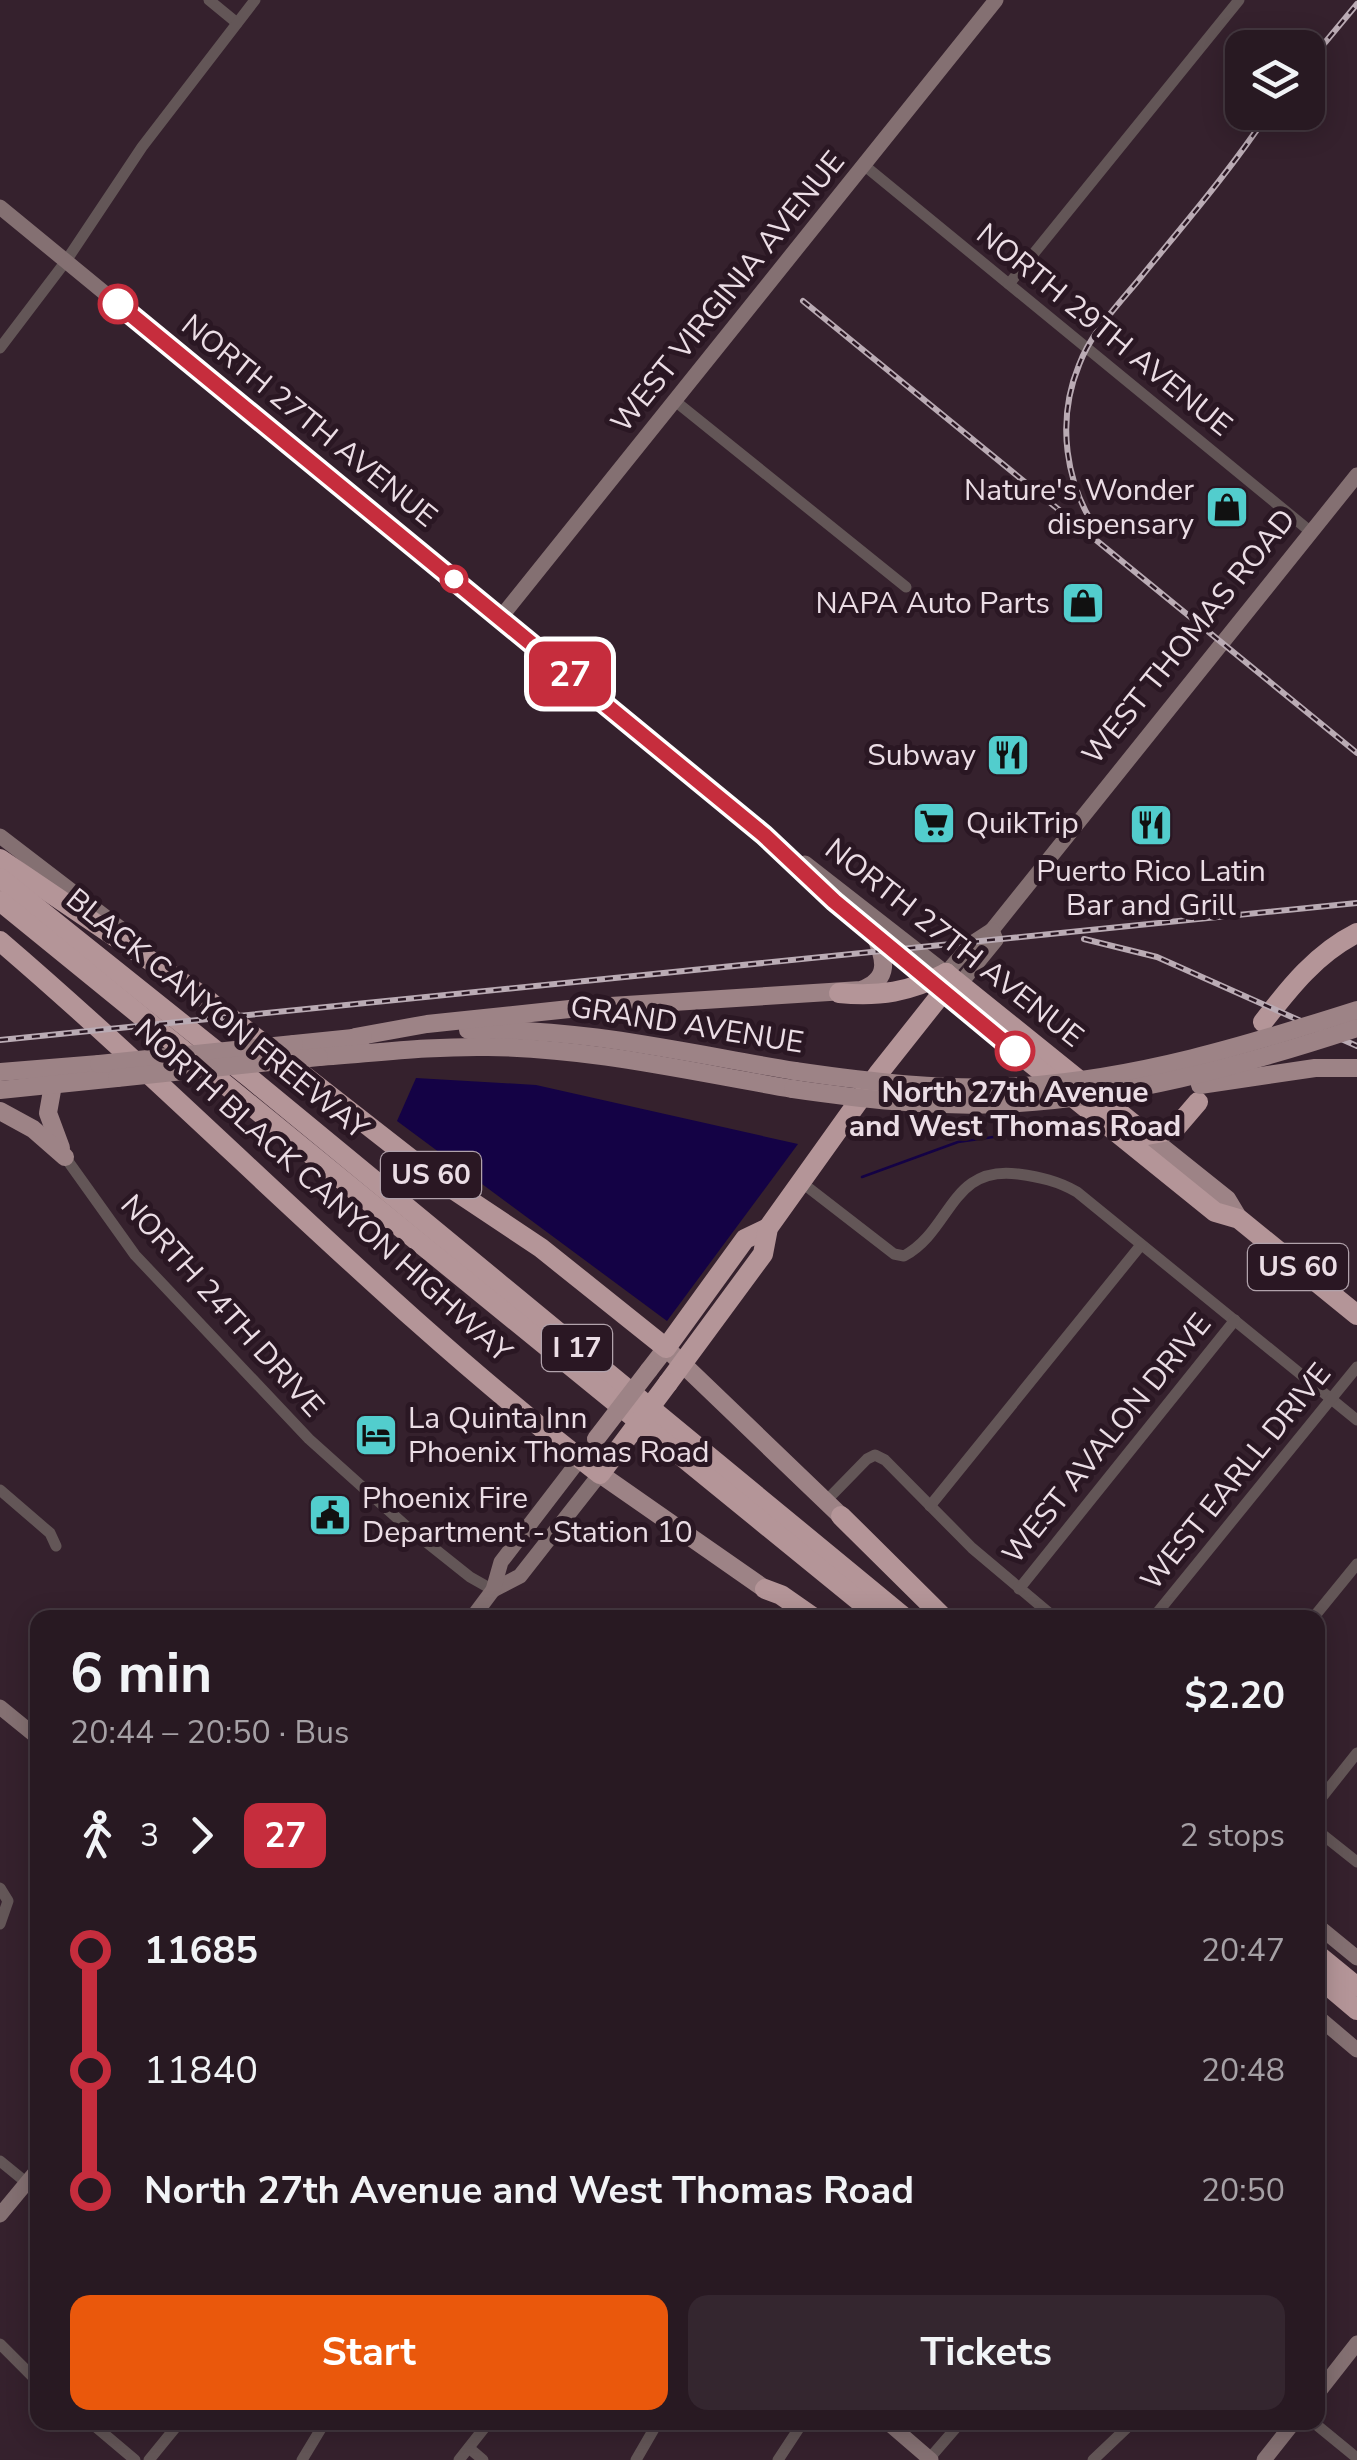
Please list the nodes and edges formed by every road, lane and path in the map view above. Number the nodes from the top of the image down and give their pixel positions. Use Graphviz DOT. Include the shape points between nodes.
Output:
graph roads {
  1 [pos="208,0"];
  2 [pos="255,0"];
  3 [pos="996,0"];
  4 [pos="1239,0"];
  5 [pos="237,23"];
  6 [pos="865,166"];
  7 [pos="0,207"];
  8 [pos="66,261"];
  9 [pos="1009,284"];
  10 [pos="0,348"];
  11 [pos="675,401"];
  12 [pos="1355,481"];
  13 [pos="1311,532"];
  14 [pos="906,587"];
  15 [pos="502,617"];
  16 [pos="764,835"];
  17 [pos="0,836"];
  18 [pos="0,860"];
  19 [pos="0,878"];
  20 [pos="0,901"];
  21 [pos="0,917"];
  22 [pos="1357,933"];
  23 [pos="875,935"];
  24 [pos="0,941"];
  25 [pos="0,952"];
  26 [pos="945,983"];
  27 [pos="839,993"];
  28 [pos="201,995"];
  29 [pos="1357,1010"];
  30 [pos="1262,1022"];
  31 [pos="1357,1028"];
  32 [pos="108,1038"];
  33 [pos="355,1038"];
  34 [pos="1357,1068"];
  35 [pos="0,1072"];
  36 [pos="794,1080"];
  37 [pos="53,1085"];
  38 [pos="0,1090"];
  39 [pos="1198,1102"];
  40 [pos="1006,1104"];
  41 [pos="0,1111"];
  42 [pos="1136,1139"];
  43 [pos="65,1157"];
  44 [pos="1190,1170"];
  45 [pos="801,1182"];
  46 [pos="1239,1219"];
  47 [pos="768,1228"];
  48 [pos="1141,1245"];
  49 [pos="1357,1316"];
  50 [pos="1235,1320"];
  51 [pos="666,1348"];
  52 [pos="684,1364"];
  53 [pos="1357,1368"];
  54 [pos="1332,1399"];
  55 [pos="1357,1420"];
  56 [pos="580,1459"];
  57 [pos="600,1474"];
  58 [pos="0,1490"];
  59 [pos="930,1506"];
  60 [pos="833,1508"];
  61 [pos="56,1546"];
  62 [pos="1357,1564"];
  63 [pos="765,1589"];
  64 [pos="1019,1589"];
  65 [pos="493,1590"];
  66 [pos="478,1610"];
  67 [pos="788,1610"];
  68 [pos="803,1610"];
  69 [pos="853,1610"];
  70 [pos="870,1610"];
  71 [pos="895,1610"];
  72 [pos="936,1610"];
  73 [pos="948,1610"];
  74 [pos="1044,1610"];
  75 [pos="1160,1610"];
  76 [pos="1320,1610"];
  77 [pos="1,1710"];
  78 [pos="30,1732"];
  79 [pos="1357,1754"];
  80 [pos="1325,1793"];
  81 [pos="1325,1837"];
  82 [pos="1357,1862"];
  83 [pos="0,1888"];
  84 [pos="0,1924"];
  85 [pos="1325,1932"];
  86 [pos="1357,1958"];
  87 [pos="1325,1961"];
  88 [pos="1325,1983"];
  89 [pos="1357,1987"];
  90 [pos="1325,1997"];
  91 [pos="1357,2010"];
  92 [pos="1357,2023"];
  93 [pos="1325,2024"];
  94 [pos="1357,2050"];
  95 [pos="0,2161"];
  96 [pos="30,2186"];
  97 [pos="30,2190"];
  98 [pos="0,2215"];
  99 [pos="1357,2343"];
  100 [pos="0,2344"];
  101 [pos="30,2374"];
  102 [pos="1325,2384"];
  103 [pos="99,2430"];
  104 [pos="174,2430"];
  105 [pos="320,2430"];
  106 [pos="483,2430"];
  107 [pos="653,2430"];
  108 [pos="798,2430"];
  109 [pos="895,2430"];
  110 [pos="954,2430"];
  111 [pos="1125,2430"];
  112 [pos="1288,2430"];
  113 [pos="1323,2430"];
  114 [pos="469,2448"];
  115 [pos="1357,2458"];
  116 [pos="135,2460"];
  117 [pos="150,2460"];
  118 [pos="302,2460"];
  119 [pos="459,2460"];
  120 [pos="483,2460"];
  121 [pos="636,2460"];
  122 [pos="778,2460"];
  123 [pos="929,2460"];
  124 [pos="1094,2460"];
  125 [pos="1264,2460"];
  1 -- 5 [label="street"];
  2 -- 5 [label="street"];
  3 -- 6 [label="main road, WEST VIRGINIA AVENUE"];
  4 -- 9 [label="street"];
  5 -- 8 [label="street"];
  6 -- 9 [label="street, NORTH 29TH AVENUE"];
  6 -- 11 [label="main road, WEST VIRGINIA AVENUE"];
  7 -- 8 [label="main road, NORTH 27TH AVENUE"];
  8 -- 10 [label="street"];
  8 -- 15 [label="main road, NORTH 27TH AVENUE"];
  9 -- 13 [label="street, NORTH 29TH AVENUE"];
  11 -- 14 [label="street"];
  11 -- 15 [label="main road, WEST VIRGINIA AVENUE"];
  12 -- 13 [label="main road, WEST THOMAS ROAD"];
  13 -- 26 [label="main road, WEST THOMAS ROAD" via="992,930 996,940"];
  15 -- 16 [label="main road, NORTH 27TH AVENUE"];
  16 -- 23 [label="main road, NORTH 27TH AVENUE"];
  16 -- 26 [label="main road, NORTH 27TH AVENUE" via="843,890"];
  17 -- 28 [label="main road"];
  18 -- 28 [label="highway"];
  19 -- 71 [label="highway, BLACK CANYON FREEWAY / I 17"];
  20 -- 70 [label="highway"];
  21 -- 69 [label="highway, BLACK CANYON FREEWAY / I 17"];
  22 -- 30 [label="highway" via="1308,968"];
  23 -- 26 [label="main road, NORTH 27TH AVENUE"];
  23 -- 27 [label="main road" via="882,977"];
  24 -- 32 [label="highway"];
  25 -- 32 [label="main road, NORTH BLACK CANYON HIGHWAY"];
  26 -- 27 [label="highway" via="863,996"];
  26 -- 42 [label="highway, NORTH 27TH AVENUE / US 60"];
  26 -- 45 [label="highway, WEST THOMAS ROAD"];
  27 -- 33 [label="main road" via="598,1006"];
  28 -- 51 [label="highway, US 60"];
  29 -- 36 [label="main road, GRAND AVENUE, bridge" via="1200,1058 1062,1082"];
  31 -- 40 [label="main road, GRAND AVENUE, bridge" via="1200,1075"];
  32 -- 56 [label="highway, NORTH BLACK CANYON HIGHWAY" via="392,1300"];
  33 -- 35 [label="main road, GRAND AVENUE, bridge"];
  33 -- 36 [label="main road, GRAND AVENUE" via="559,1032"];
  34 -- 40 [label="main road, bridge" via="1315,1068 1066,1105"];
  36 -- 37 [label="main road, GRAND AVENUE, bridge" via="522,1048 456,1047"];
  36 -- 40 [label="main road, GRAND AVENUE, bridge" via="867,1099"];
  37 -- 38 [label="main road, GRAND AVENUE"];
  37 -- 43 [label="main road" via="48,1113"];
  39 -- 42 [label="highway" via="1174,1130"];
  41 -- 43 [label="main road" via="33,1128"];
  42 -- 44 [label="highway" via="1175,1169"];
  42 -- 46 [label="highway, NORTH 27TH AVENUE / US 60" via="1215,1212"];
  43 -- 65 [label="street, NORTH 24TH DRIVE" via="135,1256 309,1439 404,1524"];
  44 -- 46 [label="main road, NORTH 27TH AVENUE" via="1227,1199"];
  45 -- 47 [label="highway, WEST THOMAS ROAD"];
  45 -- 48 [label="street" via="904,1256 959,1195 996,1172 1061,1183"];
  46 -- 49 [label="highway, NORTH 27TH AVENUE / US 60"];
  47 -- 51 [label="highway, WEST THOMAS ROAD" via="745,1239"];
  47 -- 52 [label="highway, WEST THOMAS ROAD" via="763,1254"];
  48 -- 50 [label="street"];
  48 -- 59 [label="street"];
  50 -- 54 [label="street"];
  50 -- 64 [label="street, WEST AVALON DRIVE"];
  51 -- 52 [label="main road"];
  51 -- 56 [label="main road, WEST THOMAS ROAD, bridge"];
  52 -- 57 [label="highway, WEST THOMAS ROAD, bridge"];
  52 -- 60 [label="main road"];
  53 -- 54 [label="street, WEST EARLL DRIVE"];
  54 -- 55 [label="street"];
  54 -- 75 [label="street, WEST EARLL DRIVE"];
  56 -- 57 [label="highway, NORTH BLACK CANYON HIGHWAY"];
  56 -- 65 [label="main road, WEST THOMAS ROAD" via="501,1562"];
  57 -- 63 [label="main road, NORTH BLACK CANYON HIGHWAY"];
  57 -- 65 [label="main road, WEST THOMAS ROAD" via="520,1576"];
  58 -- 61 [label="street" via="50,1532"];
  59 -- 60 [label="street" via="875,1454"];
  59 -- 64 [label="street"];
  60 -- 72 [label="highway"];
  60 -- 73 [label="main road"];
  62 -- 76 [label="street"];
  63 -- 67 [label="main road, NORTH BLACK CANYON HIGHWAY"];
  63 -- 68 [label="highway"];
  64 -- 74 [label="street"];
  65 -- 66 [label="main road, WEST THOMAS ROAD"];
  77 -- 78 [label="main road"];
  79 -- 80 [label="street"];
  81 -- 82 [label="street"];
  83 -- 84 [label="street" via="8,1901"];
  85 -- 86 [label="main road"];
  87 -- 89 [label="highway"];
  88 -- 91 [label="highway"];
  90 -- 92 [label="highway"];
  93 -- 94 [label="main road"];
  95 -- 96 [label="street"];
  97 -- 98 [label="main road"];
  99 -- 102 [label="main road"];
  100 -- 101 [label="street"];
  103 -- 116 [label="street"];
  104 -- 117 [label="street"];
  105 -- 118 [label="street"];
  106 -- 114 [label="street"];
  107 -- 121 [label="street"];
  108 -- 122 [label="street"];
  109 -- 123 [label="main road"];
  110 -- 123 [label="street"];
  111 -- 124 [label="street"];
  112 -- 125 [label="main road"];
  113 -- 115 [label="street"];
  114 -- 119 [label="street"];
  114 -- 120 [label="street"];
}
